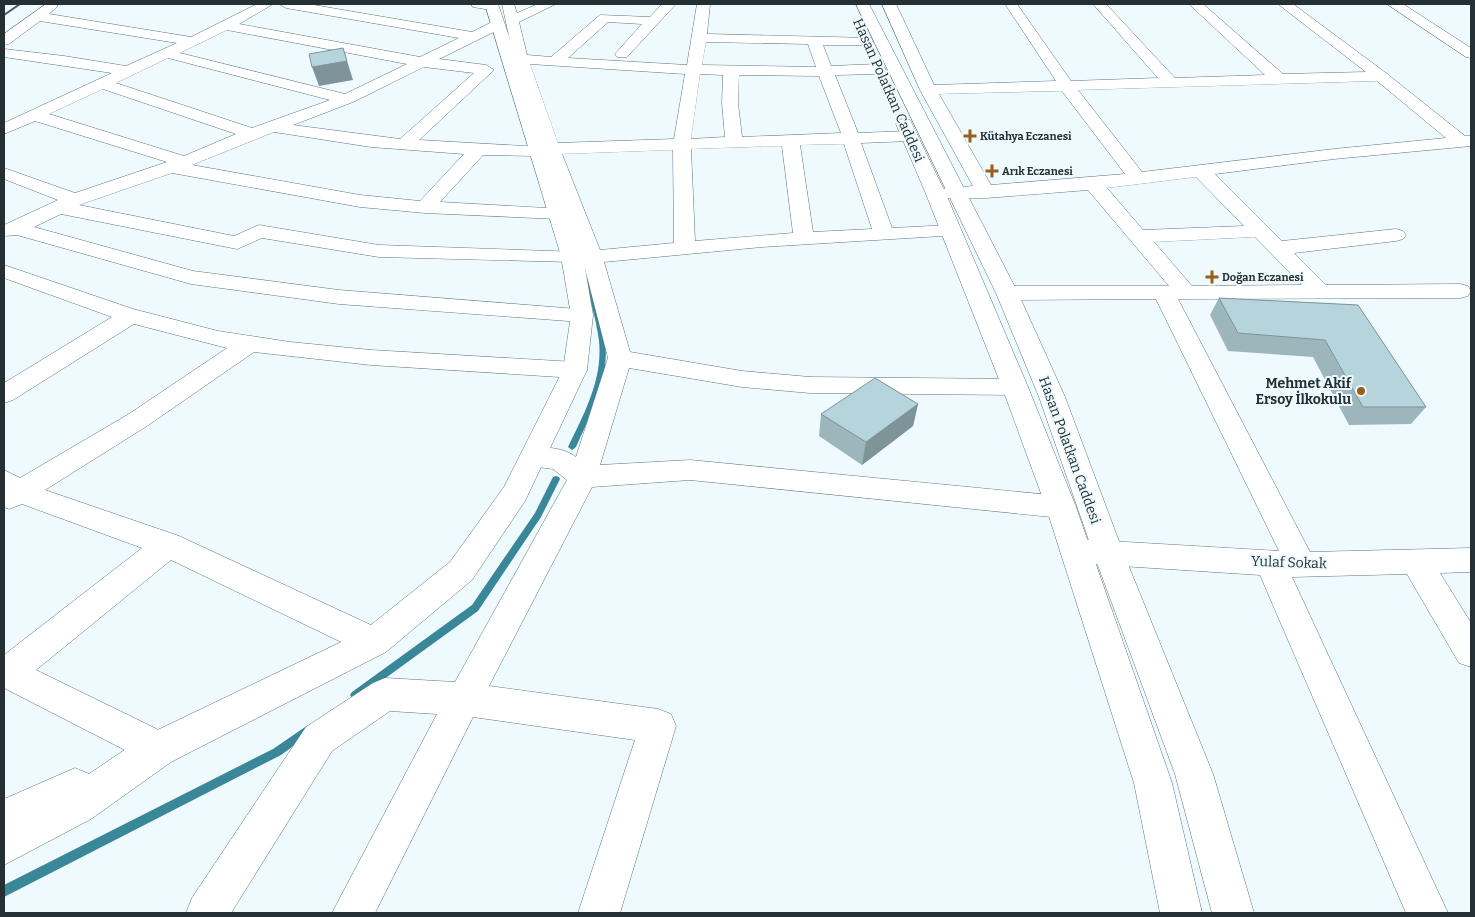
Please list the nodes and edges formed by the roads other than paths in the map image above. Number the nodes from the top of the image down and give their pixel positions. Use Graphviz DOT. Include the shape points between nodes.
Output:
graph roads {
  1 [pos="54,4"];
  2 [pos="239,4"];
  3 [pos="286,4"];
  4 [pos="549,4"];
  5 [pos="608,4"];
  6 [pos="669,4"];
  7 [pos="703,4"];
  8 [pos="849,4"];
  9 [pos="862,4"];
  10 [pos="889,4"];
  11 [pos="1011,4"];
  12 [pos="1099,4"];
  13 [pos="1195,4"];
  14 [pos="1285,4"];
  15 [pos="1394,4"];
  16 [pos="265,6"];
  17 [pos="493,14"];
  18 [pos="36,16"];
  19 [pos="605,18"];
  20 [pos="653,21"];
  21 [pos="79,23"];
  22 [pos="225,26"];
  23 [pos="129,30"];
  24 [pos="52,35"];
  25 [pos="700,38"];
  26 [pos="105,41"];
  27 [pos="191,41"];
  28 [pos="814,41"];
  29 [pos="866,41"];
  30 [pos="34,42"];
  31 [pos="88,48"];
  32 [pos="5,49"];
  33 [pos="164,53"];
  34 [pos="622,54"];
  35 [pos="1471,54"];
  36 [pos="64,60"];
  37 [pos="423,62"];
  38 [pos="554,62"];
  39 [pos="506,67"];
  40 [pos="878,69"];
  41 [pos="693,70"];
  42 [pos="731,70"];
  43 [pos="826,70"];
  44 [pos="127,71"];
  45 [pos="1381,76"];
  46 [pos="1280,79"];
  47 [pos="1170,82"];
  48 [pos="101,83"];
  49 [pos="1066,86"];
  50 [pos="928,90"];
  51 [pos="347,99"];
  52 [pos="33,116"];
  53 [pos="272,126"];
  54 [pos="4,129"];
  55 [pos="252,134"];
  56 [pos="909,136"];
  57 [pos="851,138"];
  58 [pos="790,139"];
  59 [pos="1466,141"];
  60 [pos="734,142"];
  61 [pos="405,144"];
  62 [pos="682,144"];
  63 [pos="476,150"];
  64 [pos="544,150"];
  65 [pos="178,164"];
  66 [pos="1201,171"];
  67 [pos="4,173"];
  68 [pos="1138,179"];
  69 [pos="1093,184"];
  70 [pos="986,192"];
  71 [pos="947,194"];
  72 [pos="66,204"];
  73 [pos="425,207"];
  74 [pos="558,213"];
  75 [pos="10,231"];
  76 [pos="950,231"];
  77 [pos="1261,231"];
  78 [pos="884,234"];
  79 [pos="1396,235"];
  80 [pos="1139,236"];
  81 [pos="804,238"];
  82 [pos="237,243"];
  83 [pos="685,248"];
  84 [pos="1278,248"];
  85 [pos="582,257"];
  86 [pos="4,271"];
  87 [pos="191,276"];
  88 [pos="1174,291"];
  89 [pos="1320,291"];
  90 [pos="1460,291"];
  91 [pos="1007,293"];
  92 [pos="582,315"];
  93 [pos="129,317"];
  94 [pos="249,344"];
  95 [pos="620,358"];
  96 [pos="574,370"];
  97 [pos="1015,386"];
  98 [pos="4,394"];
  99 [pos="533,458"];
  100 [pos="583,477"];
  101 [pos="9,491"];
  102 [pos="1061,507"];
  103 [pos="168,545"];
  104 [pos="1075,551"];
  105 [pos="1108,552"];
  106 [pos="1471,560"];
  107 [pos="1415,561"];
  108 [pos="1286,564"];
  109 [pos="374,642"];
  110 [pos="1471,652"];
  111 [pos="5,672"];
  112 [pos="464,699"];
  113 [pos="158,749"];
  114 [pos="4,820"];
  115 [pos="4,845"];
  116 [pos="207,913"];
  117 [pos="353,913"];
  118 [pos="599,913"];
  119 [pos="1181,913"];
  120 [pos="1233,913"];
  121 [pos="1427,913"];
  1 -- 18 [label="street"];
  2 -- 16 [label="street"];
  3 -- 17 [label="street"];
  4 -- 17 [label="street"];
  5 -- 19 [label="street" via="589,17"];
  6 -- 20 [label="street"];
  7 -- 25 [label="street"];
  8 -- 29 [label="street, Hasan Polatkan Caddesi"];
  9 -- 71 [label="street, Hasan Polatkan Caddesi"];
  10 -- 50 [label="street"];
  11 -- 49 [label="street"];
  12 -- 47 [label="street"];
  13 -- 46 [label="street"];
  14 -- 45 [label="street"];
  15 -- 35 [label="street"];
  16 -- 22 [label="street"];
  17 -- 37 [label="street"];
  17 -- 39 [label="street"];
  18 -- 21 [label="street"];
  18 -- 32 [label="street"];
  19 -- 20 [label="street"];
  19 -- 38 [label="street"];
  20 -- 34 [label="street"];
  21 -- 23 [label="street"];
  21 -- 24 [label="street"];
  22 -- 27 [label="street"];
  22 -- 37 [label="street"];
  23 -- 26 [label="street"];
  23 -- 27 [label="street"];
  25 -- 28 [label="street"];
  25 -- 41 [label="street"];
  27 -- 33 [label="street"];
  28 -- 29 [label="street"];
  28 -- 43 [label="street"];
  29 -- 40 [label="street, Hasan Polatkan Caddesi"];
  30 -- 32 [label="street"];
  31 -- 36 [label="street"];
  32 -- 36 [label="street"];
  33 -- 44 [label="street"];
  33 -- 51 [label="street"];
  36 -- 44 [label="street"];
  37 -- 39 [label="street"];
  37 -- 51 [label="street"];
  38 -- 39 [label="street"];
  38 -- 41 [label="street"];
  39 -- 61 [label="street"];
  39 -- 64 [label="street"];
  40 -- 43 [label="street"];
  40 -- 56 [label="street, Hasan Polatkan Caddesi"];
  41 -- 42 [label="street"];
  41 -- 62 [label="street"];
  42 -- 43 [label="street"];
  42 -- 60 [label="street"];
  43 -- 57 [label="street"];
  44 -- 48 [label="street"];
  45 -- 46 [label="street"];
  45 -- 59 [label="street"];
  46 -- 47 [label="street"];
  47 -- 49 [label="street"];
  48 -- 52 [label="street"];
  48 -- 55 [label="street"];
  49 -- 50 [label="street"];
  49 -- 68 [label="street"];
  50 -- 70 [label="street"];
  51 -- 53 [label="street"];
  52 -- 54 [label="street"];
  52 -- 65 [label="street"];
  53 -- 55 [label="street"];
  53 -- 61 [label="street" via="324,137"];
  55 -- 65 [label="street"];
  56 -- 57 [label="street"];
  56 -- 71 [label="street, Hasan Polatkan Caddesi"];
  57 -- 58 [label="street"];
  57 -- 78 [label="street"];
  58 -- 60 [label="street"];
  58 -- 81 [label="street"];
  59 -- 66 [label="street"];
  60 -- 62 [label="street"];
  61 -- 63 [label="street"];
  62 -- 64 [label="street"];
  62 -- 83 [label="street"];
  63 -- 64 [label="street"];
  63 -- 73 [label="street"];
  64 -- 74 [label="street"];
  64 -- 85 [label="street"];
  65 -- 72 [label="street"];
  65 -- 73 [label="street" via="360,201"];
  66 -- 68 [label="street"];
  66 -- 77 [label="street"];
  67 -- 72 [label="street"];
  68 -- 69 [label="street"];
  69 -- 70 [label="street"];
  69 -- 80 [label="street"];
  70 -- 71 [label="street"];
  71 -- 76 [label="street, Hasan Polatkan Caddesi"];
  71 -- 91 [label="street, Hasan Polatkan Caddesi"];
  72 -- 75 [label="street"];
  72 -- 82 [label="street"];
  73 -- 74 [label="street"];
  74 -- 85 [label="street"];
  75 -- 87 [label="street"];
  76 -- 78 [label="street"];
  76 -- 97 [label="street, Hasan Polatkan Caddesi"];
  77 -- 80 [label="street"];
  77 -- 84 [label="street"];
  78 -- 81 [label="street"];
  79 -- 84 [label="street"];
  80 -- 88 [label="street"];
  81 -- 83 [label="street"];
  82 -- 85 [label="street" via="258,231 379,251"];
  82 -- 87 [label="street"];
  83 -- 85 [label="street"];
  84 -- 89 [label="street"];
  85 -- 92 [label="street"];
  85 -- 95 [label="street"];
  86 -- 93 [label="street"];
  87 -- 92 [label="street" via="339,297"];
  88 -- 89 [label="street"];
  88 -- 91 [label="street"];
  88 -- 108 [label="street"];
  89 -- 90 [label="street"];
  91 -- 105 [label="street, Hasan Polatkan Caddesi" via="1052,397"];
  92 -- 96 [label="street"];
  93 -- 94 [label="street"];
  93 -- 98 [label="street"];
  94 -- 96 [label="street" via="366,356"];
  94 -- 101 [label="street" via="138,420"];
  95 -- 97 [label="street" via="742,379 810,385"];
  95 -- 100 [label="street"];
  96 -- 99 [label="street"];
  97 -- 102 [label="street, Hasan Polatkan Caddesi"];
  99 -- 100 [label="street" via="559,459"];
  99 -- 109 [label="street" via="515,494 461,571"];
  100 -- 102 [label="street" via="690,470"];
  100 -- 112 [label="street"];
  101 -- 103 [label="street"];
  102 -- 104 [label="street, Hasan Polatkan Caddesi"];
  103 -- 109 [label="street"];
  103 -- 111 [label="street"];
  104 -- 105 [label="street, Yulaf Sokak"];
  104 -- 119 [label="street, Hasan Polatkan Caddesi" via="1153,783"];
  105 -- 108 [label="street, Yulaf Sokak"];
  105 -- 120 [label="street, Hasan Polatkan Caddesi" via="1194,774"];
  106 -- 107 [label="street, Yulaf Sokak"];
  107 -- 108 [label="street, Yulaf Sokak"];
  107 -- 110 [label="street"];
  108 -- 121 [label="street"];
  109 -- 113 [label="street"];
  111 -- 113 [label="street"];
  112 -- 116 [label="street" via="386,694 318,739"];
  112 -- 117 [label="street"];
  112 -- 118 [label="street" via="658,726"];
  113 -- 114 [label="street"];
  113 -- 115 [label="street" via="77,805"];
}
